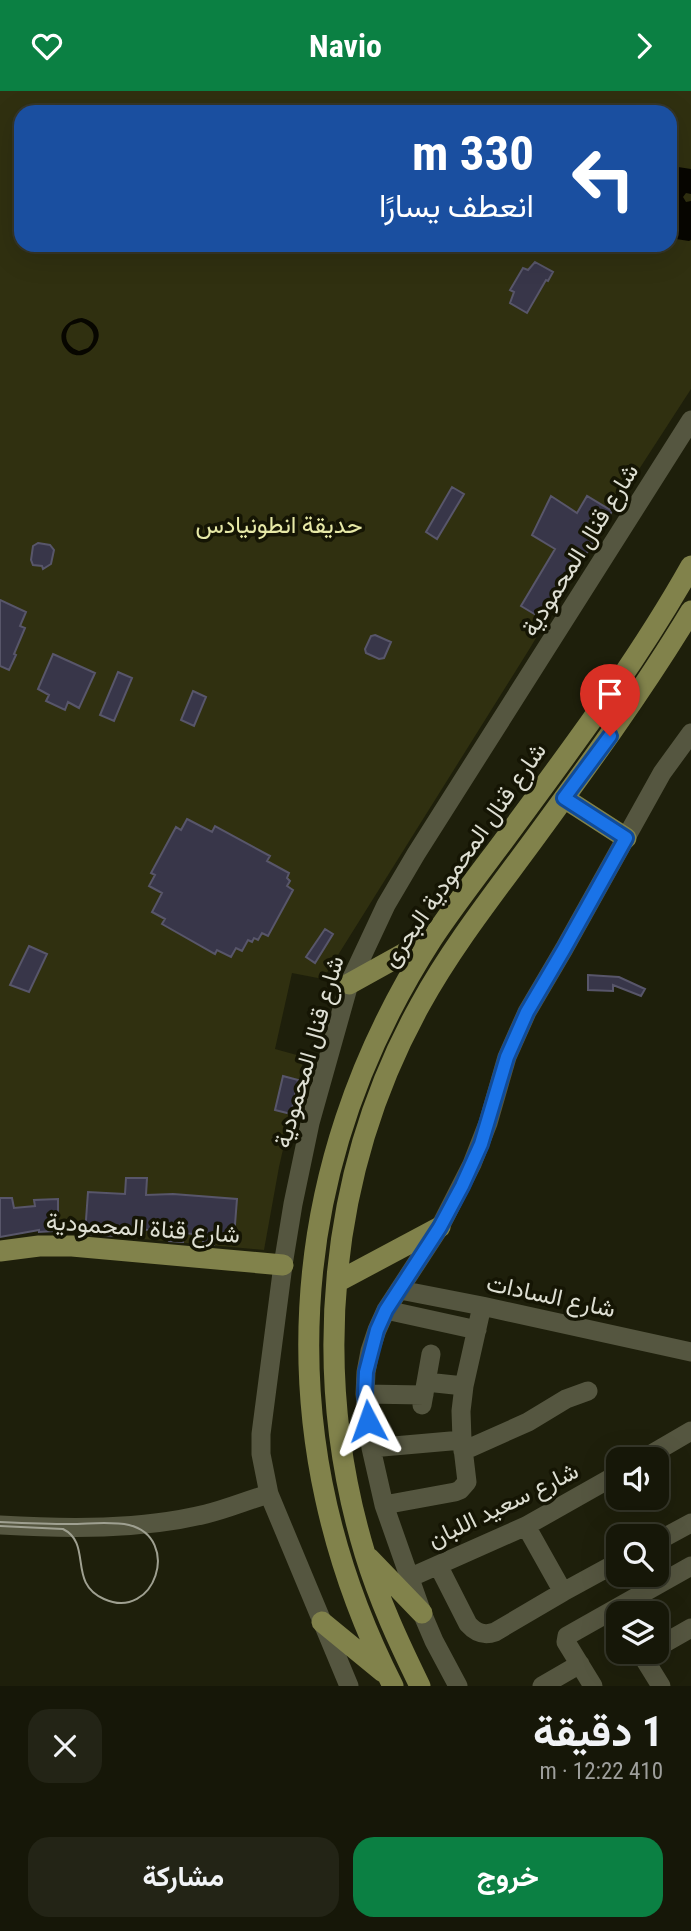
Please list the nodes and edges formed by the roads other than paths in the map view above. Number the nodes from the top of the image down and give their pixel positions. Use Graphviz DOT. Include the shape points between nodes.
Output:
graph roads {
  1 [pos="691,420"];
  2 [pos="691,566"];
  3 [pos="691,611"];
  4 [pos="691,733"];
  5 [pos="564,798"];
  6 [pos="626,838"];
  7 [pos="434,937"];
  8 [pos="349,984"];
  9 [pos="440,1227"];
  10 [pos="0,1251"];
  11 [pos="283,1265"];
  12 [pos="337,1282"];
  13 [pos="400,1290"];
  14 [pos="482,1306"];
  15 [pos="386,1310"];
  16 [pos="477,1330"];
  17 [pos="691,1352"];
  18 [pos="430,1354"];
  19 [pos="464,1386"];
  20 [pos="588,1391"];
  21 [pos="365,1394"];
  22 [pos="424,1394"];
  23 [pos="691,1431"];
  24 [pos="462,1446"];
  25 [pos="664,1447"];
  26 [pos="371,1448"];
  27 [pos="606,1481"];
  28 [pos="269,1494"];
  29 [pos="384,1505"];
  30 [pos="691,1523"];
  31 [pos="0,1525"];
  32 [pos="526,1525"];
  33 [pos="669,1535"];
  34 [pos="365,1554"];
  35 [pos="438,1565"];
  36 [pos="691,1566"];
  37 [pos="606,1569"];
  38 [pos="409,1578"];
  39 [pos="563,1592"];
  40 [pos="634,1601"];
  41 [pos="422,1613"];
  42 [pos="606,1616"];
  43 [pos="321,1622"];
  44 [pos="691,1628"];
  45 [pos="669,1640"];
  46 [pos="580,1664"];
  47 [pos="652,1664"];
  48 [pos="390,1681"];
  49 [pos="344,1684"];
  50 [pos="420,1686"];
  51 [pos="458,1686"];
  52 [pos="542,1686"];
  53 [pos="593,1686"];
  54 [pos="661,1686"];
  1 -- 8 [label="street, شارع قنال المحمودية" via="401,879"];
  2 -- 7 [label="main road, شارع قنال المحمودية البحرى" via="612,692"];
  3 -- 5 [label="main road, شارع قنال المحمودية البحرى"];
  4 -- 6 [label="street" via="662,773"];
  5 -- 6 [label="main road"];
  5 -- 12 [label="main road, شارع قنال المحمودية البحرى" via="465,934 405,1034 356,1164"];
  6 -- 9 [label="street" via="527,1012 507,1057 481,1144"];
  7 -- 8 [label="main road"];
  7 -- 48 [label="main road, شارع قنال المحمودية البحرى" via="381,1031 350,1105 325,1194 310,1297 310,1400 325,1503 343,1570"];
  8 -- 11 [label="street, شارع قنال المحمودية" via="310,1122"];
  9 -- 12 [label="main road"];
  9 -- 13 [label="street"];
  10 -- 11 [label="main road, شارع قناة المحمودية" via="72,1246"];
  11 -- 28 [label="street, شارع قنال المحمودية" via="261,1434"];
  12 -- 34 [label="main road, شارع قنال المحمودية البحرى" via="334,1361 338,1427"];
  13 -- 14 [label="street, شارع السادات"];
  13 -- 15 [label="street"];
  14 -- 16 [label="street"];
  14 -- 17 [label="street, شارع السادات"];
  15 -- 16 [label="street"];
  15 -- 21 [label="street" via="370,1350"];
  16 -- 19 [label="street"];
  18 -- 22 [label="street"];
  19 -- 22 [label="street"];
  19 -- 24 [label="street"];
  20 -- 24 [label="street" via="528,1422"];
  21 -- 22 [label="street"];
  21 -- 26 [label="street"];
  23 -- 25 [label="street"];
  24 -- 26 [label="street"];
  24 -- 29 [label="street" via="464,1487"];
  26 -- 29 [label="street"];
  27 -- 32 [label="street, شارع سعيد اللبان"];
  28 -- 31 [label="street" via="206,1514 142,1524"];
  28 -- 43 [label="street, شارع قنال المحمودية"];
  29 -- 38 [label="street"];
  30 -- 33 [label="street"];
  32 -- 35 [label="street, شارع سعيد اللبان"];
  32 -- 39 [label="street"];
  34 -- 41 [label="main road"];
  34 -- 50 [label="main road, شارع قنال المحمودية البحرى"];
  35 -- 38 [label="street, شارع سعيد اللبان"];
  35 -- 39 [label="street" via="468,1624 480,1634 495,1632"];
  36 -- 40 [label="street"];
  37 -- 39 [label="street"];
  38 -- 41 [label="street"];
  41 -- 51 [label="street"];
  42 -- 46 [label="street" via="569,1633 566,1639"];
  43 -- 48 [label="main road"];
  43 -- 49 [label="street, شارع قنال المحمودية"];
  44 -- 45 [label="street"];
  46 -- 52 [label="street"];
  46 -- 53 [label="street"];
  47 -- 54 [label="street"];
}
